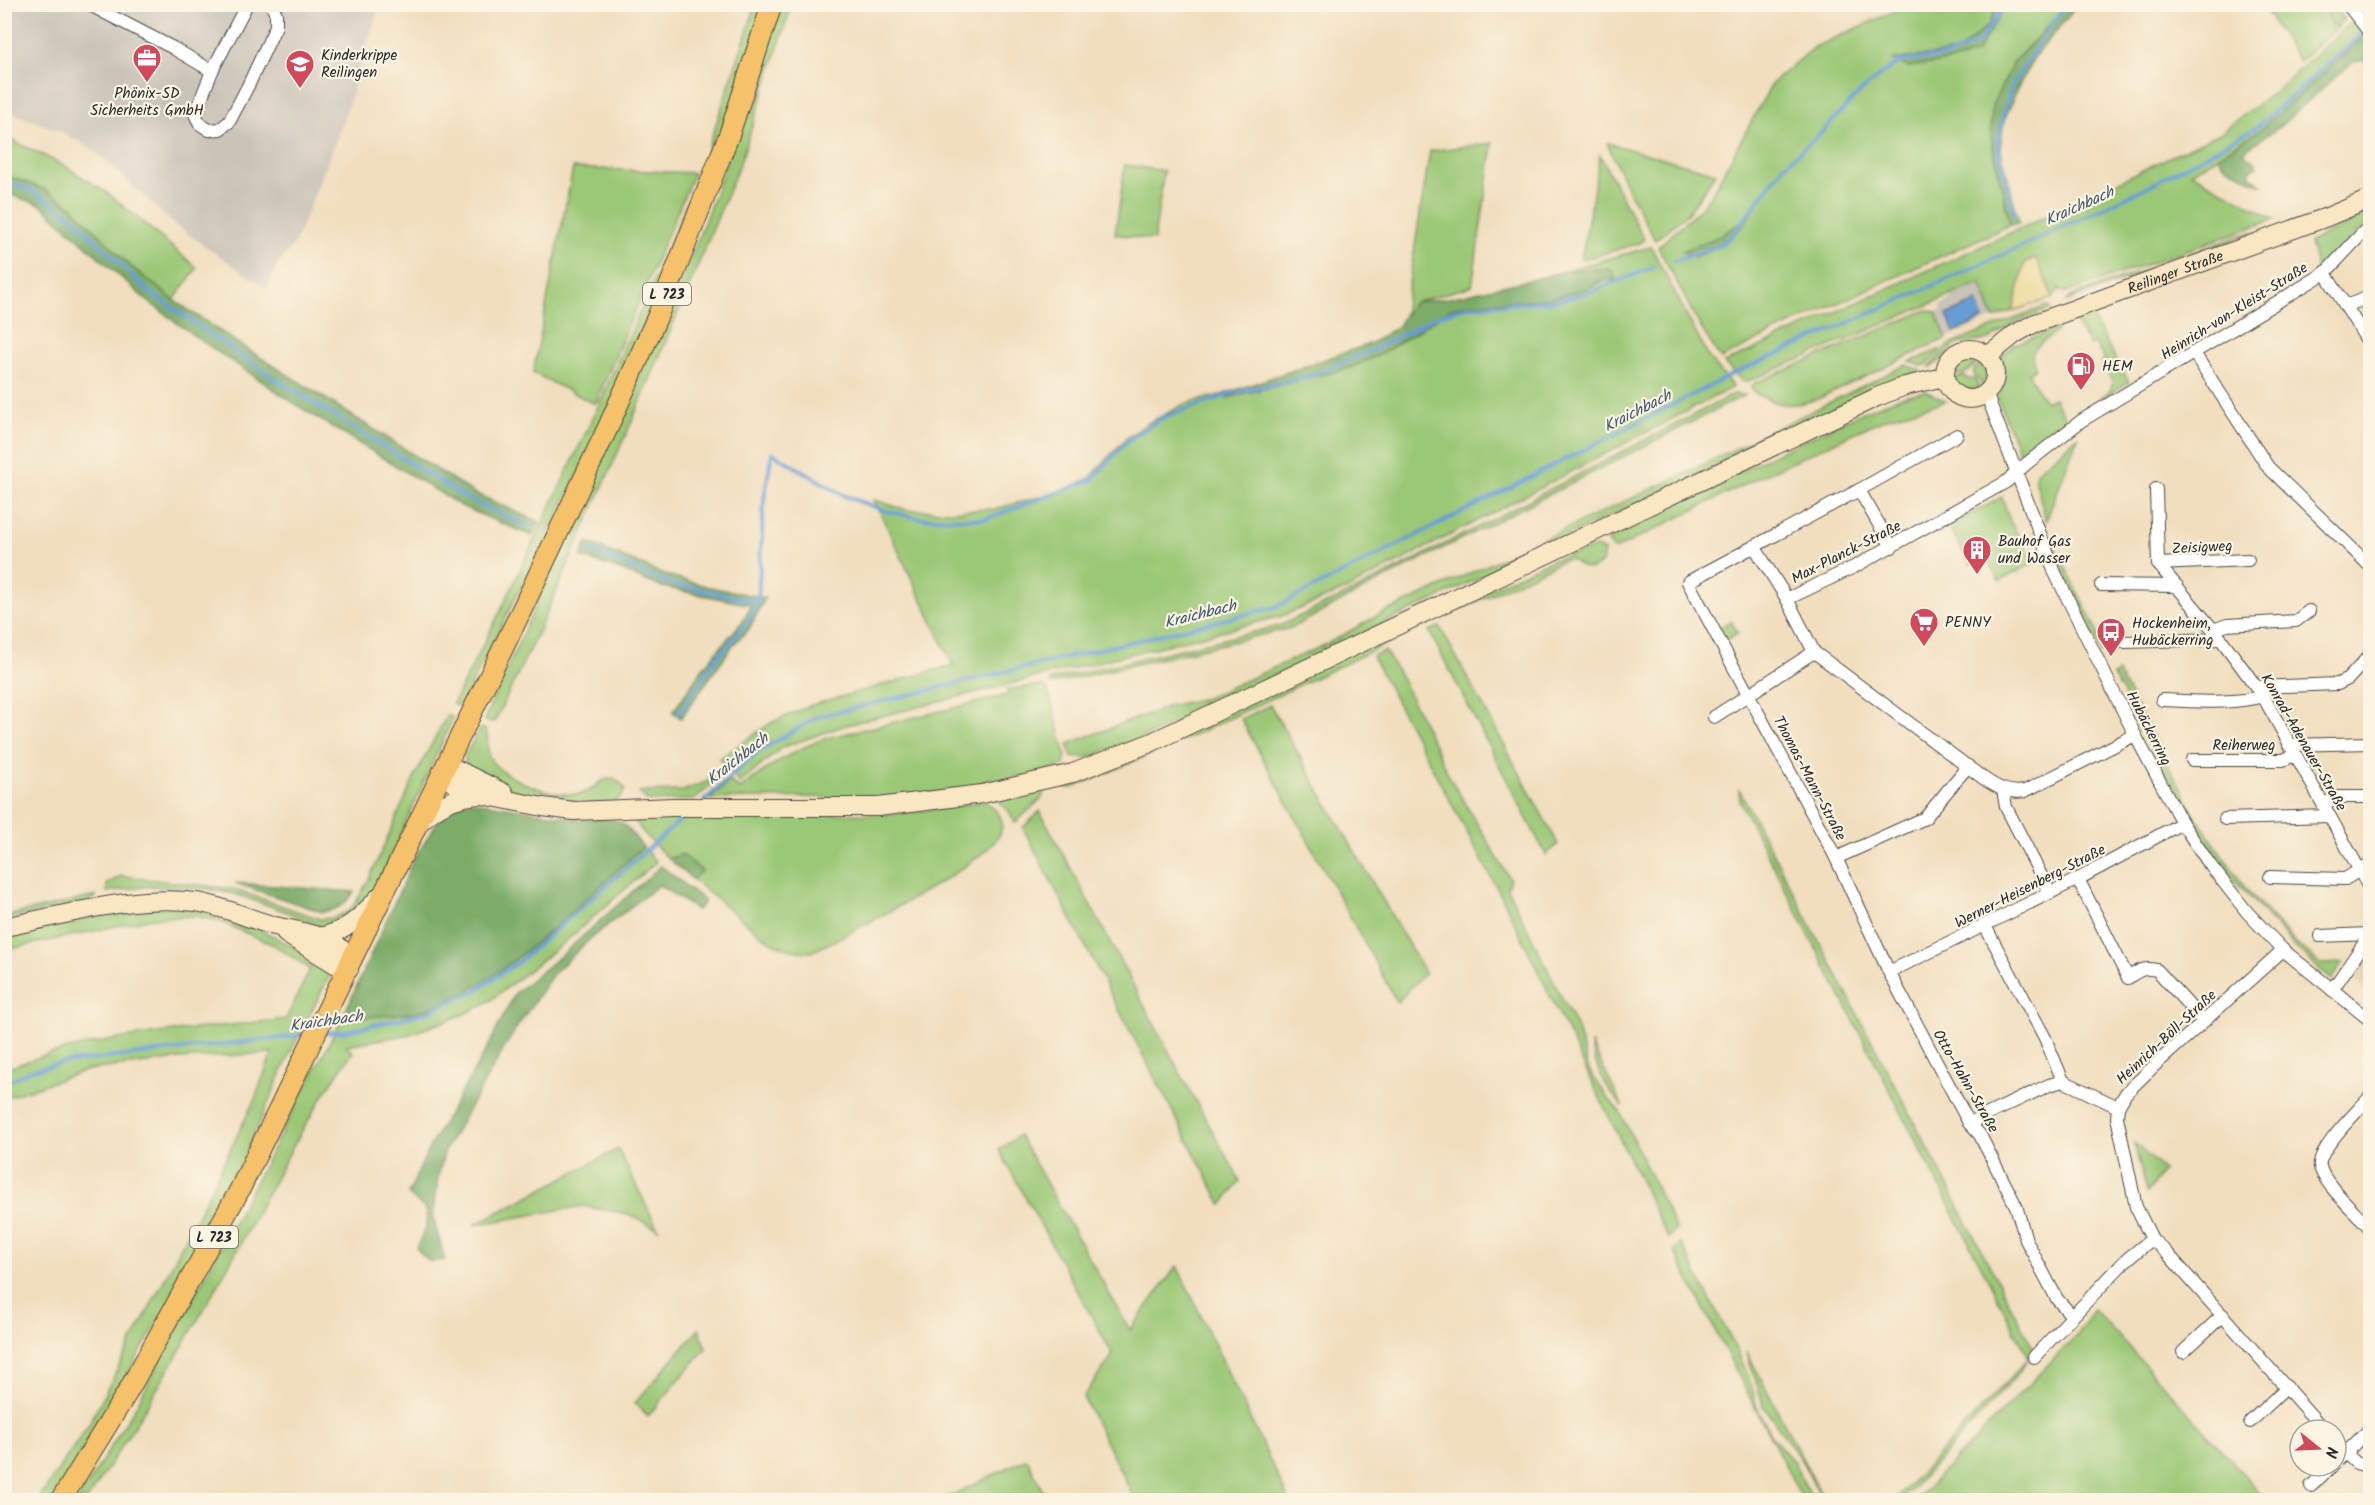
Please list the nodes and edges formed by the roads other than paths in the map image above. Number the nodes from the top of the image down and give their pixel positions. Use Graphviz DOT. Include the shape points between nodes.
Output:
graph roads {
  1 [pos="88,4"];
  2 [pos="247,4"];
  3 [pos="271,4"];
  4 [pos="772,4"];
  5 [pos="2350,7"];
  6 [pos="2370,33"];
  7 [pos="212,71"];
  8 [pos="2370,199"];
  9 [pos="2370,225"];
  10 [pos="2325,273"];
  11 [pos="2370,297"];
  12 [pos="2345,306"];
  13 [pos="2370,345"];
  14 [pos="2194,353"];
  15 [pos="1988,356"];
  16 [pos="1944,377"];
  17 [pos="1986,393"];
  18 [pos="1957,435"];
  19 [pos="2017,472"];
  20 [pos="2156,489"];
  21 [pos="1859,490"];
  22 [pos="1754,546"];
  23 [pos="1892,547"];
  24 [pos="2248,560"];
  25 [pos="2158,564"];
  26 [pos="2370,566"];
  27 [pos="2101,585"];
  28 [pos="2177,586"];
  29 [pos="1787,599"];
  30 [pos="2309,611"];
  31 [pos="2217,634"];
  32 [pos="2125,642"];
  33 [pos="1814,651"];
  34 [pos="2370,655"];
  35 [pos="2260,691"];
  36 [pos="1749,694"];
  37 [pos="2162,700"];
  38 [pos="1714,717"];
  39 [pos="2135,735"];
  40 [pos="2370,744"];
  41 [pos="2292,750"];
  42 [pos="2192,760"];
  43 [pos="1968,766"];
  44 [pos="445,767"];
  45 [pos="2004,790"];
  46 [pos="481,795"];
  47 [pos="2370,797"];
  48 [pos="527,804"];
  49 [pos="2326,810"];
  50 [pos="2225,819"];
  51 [pos="2182,823"];
  52 [pos="418,825"];
  53 [pos="1836,858"];
  54 [pos="2365,867"];
  55 [pos="2270,877"];
  56 [pos="2078,879"];
  57 [pos="2370,889"];
  58 [pos="385,892"];
  59 [pos="2050,893"];
  60 [pos="272,925"];
  61 [pos="1985,926"];
  62 [pos="4,927"];
  63 [pos="2370,935"];
  64 [pos="2320,936"];
  65 [pos="317,937"];
  66 [pos="2283,950"];
  67 [pos="349,969"];
  68 [pos="1889,972"];
  69 [pos="2332,990"];
  70 [pos="2370,1020"];
  71 [pos="2203,1021"];
  72 [pos="2063,1081"];
  73 [pos="2370,1097"];
  74 [pos="2118,1107"];
  75 [pos="1969,1123"];
  76 [pos="2370,1228"];
  77 [pos="2152,1239"];
  78 [pos="2223,1315"];
  79 [pos="2072,1316"];
  80 [pos="2183,1352"];
  81 [pos="2034,1357"];
  82 [pos="2287,1388"];
  83 [pos="2313,1418"];
  84 [pos="2250,1422"];
  85 [pos="2370,1429"];
  86 [pos="2348,1450"];
  87 [pos="2348,1460"];
  88 [pos="2370,1467"];
  89 [pos="2320,1478"];
  90 [pos="2312,1486"];
  91 [pos="61,1500"];
  1 -- 7 [label="street"];
  2 -- 7 [label="street"];
  3 -- 7 [label="street" via="276,26 248,86 229,122 220,129 209,130 195,114"];
  4 -- 44 [label="main road, L 723" via="729,135 658,315 530,594"];
  5 -- 6 [label="street"];
  8 -- 15 [label="main road, Reilinger Straße" via="2033,324"];
  9 -- 10 [label="street, Heinrich-von-Kleist-Straße"];
  10 -- 12 [label="street"];
  10 -- 14 [label="street, Heinrich-von-Kleist-Straße"];
  11 -- 12 [label="street"];
  12 -- 13 [label="street"];
  14 -- 19 [label="street, Heinrich-von-Kleist-Straße" via="2081,421"];
  14 -- 26 [label="street" via="2268,467"];
  15 -- 16 [label="main road" via="1971,348 1958,351 1949,359"];
  15 -- 17 [label="main road" via="1995,375"];
  16 -- 17 [label="main road" via="1960,397 1973,399"];
  16 -- 48 [label="main road" via="1877,397 1240,700 1073,773 982,794 878,807 574,811"];
  17 -- 19 [label="street, Hubäckerring"];
  18 -- 21 [label="street"];
  19 -- 23 [label="street, Max-Planck-Straße"];
  19 -- 39 [label="street, Hubäckerring" via="2055,573"];
  20 -- 25 [label="street"];
  21 -- 22 [label="street"];
  21 -- 23 [label="street"];
  22 -- 29 [label="street"];
  22 -- 36 [label="street, Thomas-Mann-Straße" via="1688,582"];
  23 -- 29 [label="street, Max-Planck-Straße"];
  24 -- 25 [label="street, Zeisigweg"];
  25 -- 28 [label="street, Konrad-Adenauer-Straße"];
  27 -- 28 [label="street"];
  28 -- 31 [label="street, Konrad-Adenauer-Straße"];
  29 -- 33 [label="street, Max-Planck-Straße"];
  30 -- 31 [label="street" via="2296,621 2227,625"];
  31 -- 32 [label="street"];
  31 -- 35 [label="street, Konrad-Adenauer-Straße"];
  33 -- 36 [label="street"];
  33 -- 43 [label="street, Max-Planck-Straße"];
  34 -- 35 [label="street" via="2348,679 2338,684"];
  35 -- 37 [label="street" via="2254,699"];
  35 -- 41 [label="street, Konrad-Adenauer-Straße"];
  36 -- 38 [label="street"];
  36 -- 53 [label="street, Thomas-Mann-Straße"];
  39 -- 45 [label="street" via="2025,791"];
  39 -- 51 [label="street, Hubäckerring"];
  40 -- 41 [label="street, Reiherweg"];
  41 -- 42 [label="street, Reiherweg" via="2283,760"];
  41 -- 49 [label="street, Konrad-Adenauer-Straße"];
  43 -- 45 [label="street, Max-Planck-Straße"];
  43 -- 53 [label="street, Thomas-Mann-Straße" via="1925,818"];
  44 -- 46 [label="main road" via="456,785"];
  44 -- 48 [label="main road"];
  44 -- 52 [label="main road, L 723"];
  45 -- 59 [label="street" via="2006,807"];
  46 -- 48 [label="main road"];
  46 -- 52 [label="main road" via="443,803"];
  47 -- 49 [label="street" via="2338,797"];
  49 -- 50 [label="street"];
  49 -- 54 [label="street, Konrad-Adenauer-Straße"];
  51 -- 56 [label="street, Werner-Heisenberg-Straße"];
  51 -- 66 [label="street, Hubäckerring" via="2247,912"];
  52 -- 58 [label="main road, L 723"];
  53 -- 68 [label="street, Otto-Hahn-Straße"];
  54 -- 55 [label="street" via="2345,879"];
  54 -- 57 [label="street, Konrad-Adenauer-Straße"];
  56 -- 59 [label="street, Werner-Heisenberg-Straße"];
  56 -- 71 [label="street" via="2128,978 2146,968 2157,970"];
  58 -- 65 [label="main road" via="348,928"];
  58 -- 67 [label="main road, L 723"];
  59 -- 61 [label="street, Werner-Heisenberg-Straße"];
  60 -- 62 [label="main road" via="215,906 156,900"];
  60 -- 65 [label="main road"];
  60 -- 67 [label="main road"];
  61 -- 68 [label="street, Werner-Heisenberg-Straße"];
  61 -- 72 [label="street" via="2045,1038"];
  63 -- 64 [label="street"];
  63 -- 69 [label="street"];
  65 -- 67 [label="main road" via="340,947"];
  66 -- 69 [label="street, Hubäckerring"];
  66 -- 71 [label="street, Heinrich-Böll-Straße"];
  67 -- 91 [label="main road, L 723" via="239,1191 127,1393"];
  68 -- 75 [label="street, Otto-Hahn-Straße"];
  69 -- 70 [label="street, Hubäckerring"];
  71 -- 74 [label="street, Heinrich-Böll-Straße" via="2126,1094"];
  72 -- 74 [label="street"];
  72 -- 75 [label="street"];
  73 -- 76 [label="street" via="2330,1143 2321,1156 2320,1166"];
  74 -- 77 [label="street, Heinrich-Böll-Straße" via="2118,1128 2136,1207"];
  75 -- 79 [label="street, Otto-Hahn-Straße" via="1980,1135 2016,1206 2026,1240 2057,1299"];
  77 -- 78 [label="street, Heinrich-Böll-Straße"];
  77 -- 79 [label="street"];
  78 -- 80 [label="street"];
  78 -- 82 [label="street, Heinrich-Böll-Straße"];
  79 -- 81 [label="street"];
  82 -- 83 [label="street, Heinrich-Böll-Straße"];
  82 -- 84 [label="street"];
  85 -- 86 [label="street"];
  87 -- 88 [label="street"];
  89 -- 90 [label="street"];
}
